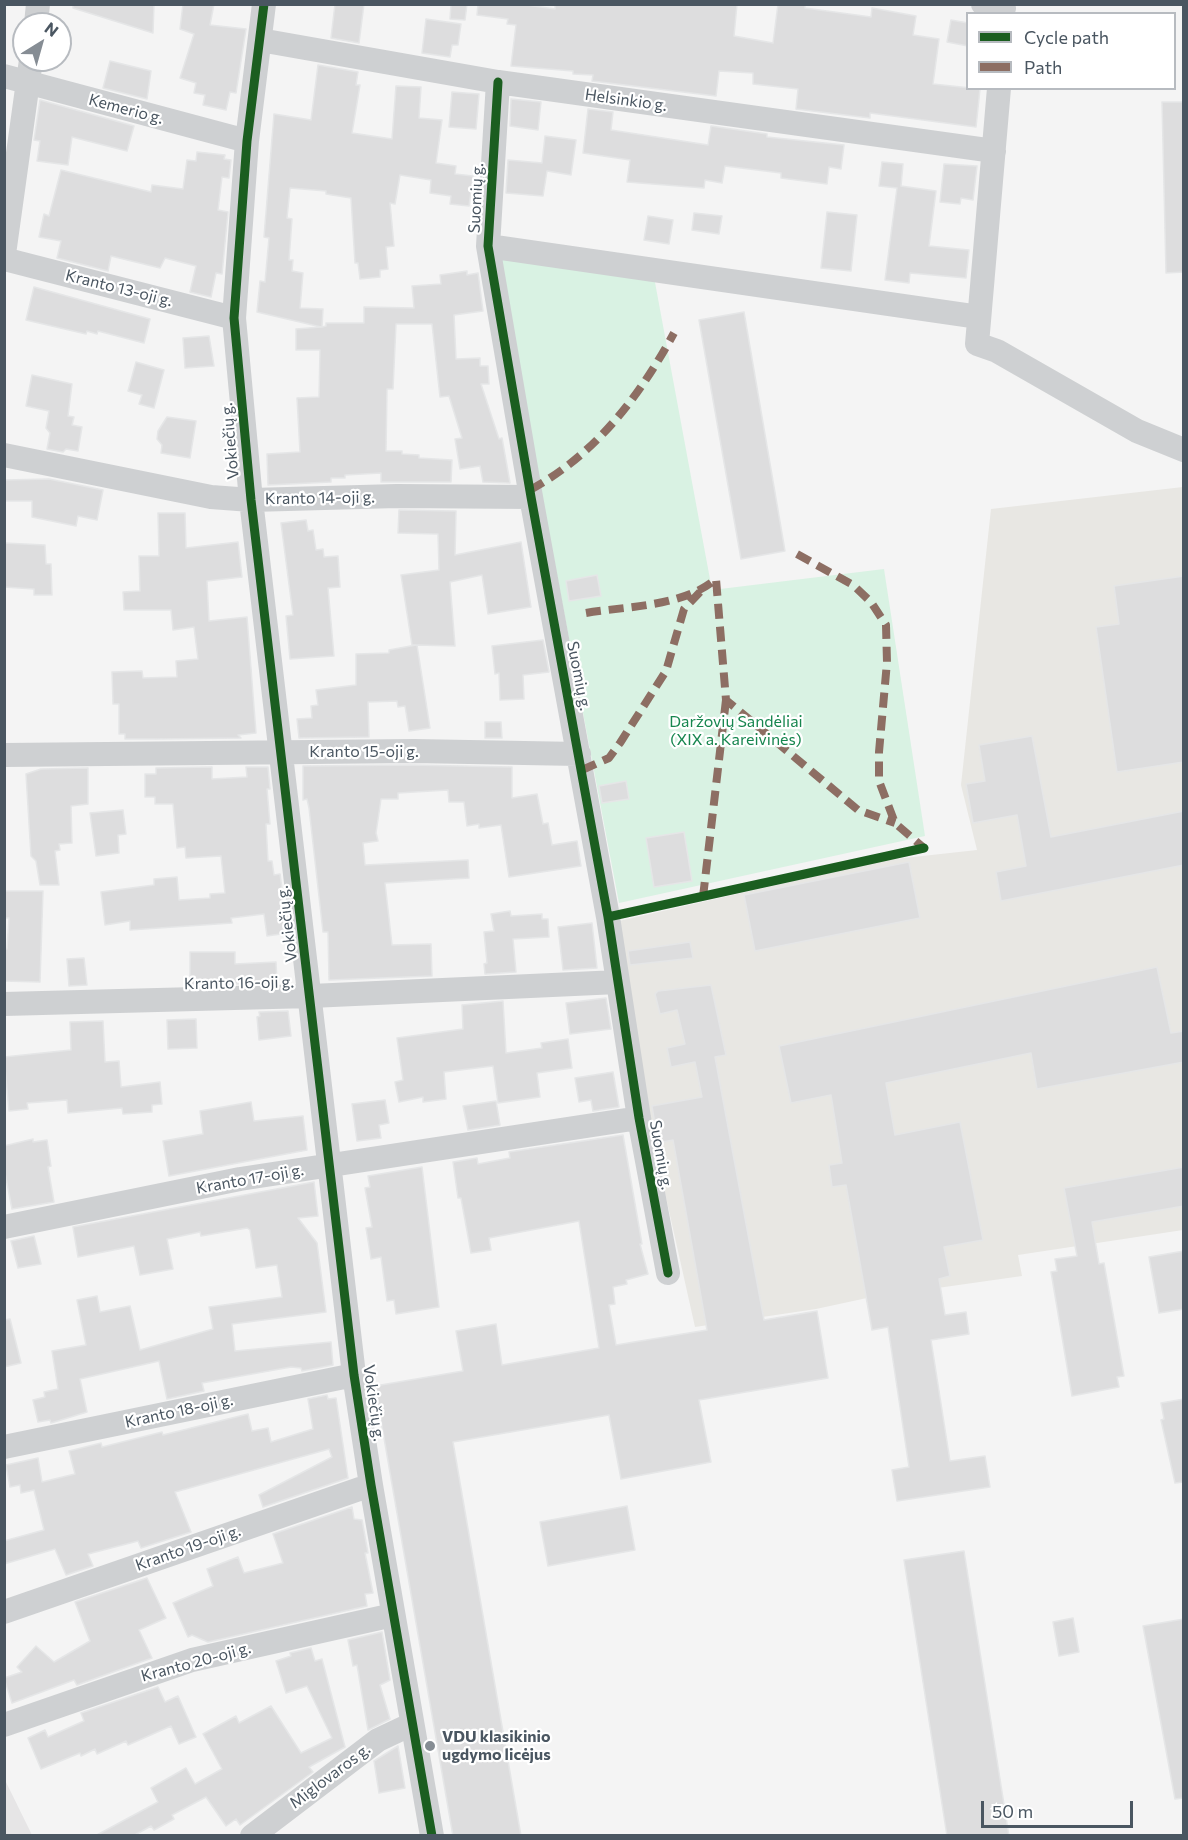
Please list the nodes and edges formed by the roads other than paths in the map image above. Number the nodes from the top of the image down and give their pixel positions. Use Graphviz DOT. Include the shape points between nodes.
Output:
graph roads {
  1 [pos="264,4"];
  2 [pos="260,40"];
  3 [pos="25,72"];
  4 [pos="30,72"];
  5 [pos="33,72"];
  6 [pos="4,76"];
  7 [pos="498,82"];
  8 [pos="999,90"];
  9 [pos="248,141"];
  10 [pos="994,151"];
  11 [pos="488,246"];
  12 [pos="4,254"];
  13 [pos="4,259"];
  14 [pos="978,317"];
  15 [pos="234,318"];
  16 [pos="1184,450"];
  17 [pos="4,455"];
  18 [pos="531,497"];
  19 [pos="251,500"];
  20 [pos="282,752"];
  21 [pos="579,754"];
  22 [pos="4,755"];
  23 [pos="618,982"];
  24 [pos="311,996"];
  25 [pos="4,1004"];
  26 [pos="639,1118"];
  27 [pos="330,1164"];
  28 [pos="4,1227"];
  29 [pos="668,1273"];
  30 [pos="354,1375"];
  31 [pos="4,1447"];
  32 [pos="370,1485"];
  33 [pos="4,1612"];
  34 [pos="393,1615"];
  35 [pos="412,1724"];
  36 [pos="4,1725"];
  37 [pos="252,1836"];
  38 [pos="432,1836"];
  1 -- 2 [label="street, Vokiečių g."];
  2 -- 7 [label="street, Helsinkio g."];
  2 -- 9 [label="street, Vokiečių g."];
  3 -- 6 [label="street, Kemerio g."];
  4 -- 12 [label="street"];
  5 -- 9 [label="street, Kemerio g."];
  7 -- 10 [label="street, Helsinkio g."];
  7 -- 11 [label="street, Suomių g."];
  8 -- 10 [label="street"];
  9 -- 15 [label="street, Vokiečių g."];
  10 -- 14 [label="street"];
  11 -- 14 [label="street"];
  11 -- 18 [label="street, Suomių g."];
  13 -- 15 [label="street, Kranto 13-oji g."];
  14 -- 16 [label="street" via="977,344 997,351 1137,431"];
  15 -- 19 [label="street, Vokiečių g."];
  17 -- 19 [label="street, Kranto 14-oji g." via="211,497"];
  18 -- 19 [label="street, Kranto 14-oji g."];
  18 -- 21 [label="street, Suomių g."];
  19 -- 20 [label="street, Vokiečių g."];
  20 -- 21 [label="street, Kranto 15-oji g."];
  20 -- 22 [label="street, Kranto 15-oji g."];
  20 -- 24 [label="street, Vokiečių g."];
  21 -- 23 [label="street, Suomių g."];
  23 -- 24 [label="street, Kranto 16-oji g."];
  23 -- 26 [label="street, Suomių g."];
  24 -- 25 [label="street, Kranto 16-oji g."];
  24 -- 27 [label="street, Vokiečių g."];
  26 -- 27 [label="street, Kranto 17-oji g."];
  26 -- 29 [label="street, Suomių g."];
  27 -- 28 [label="street, Kranto 17-oji g."];
  27 -- 30 [label="street, Vokiečių g."];
  30 -- 31 [label="street, Kranto 18-oji g."];
  30 -- 32 [label="street, Vokiečių g."];
  32 -- 33 [label="street, Kranto 19-oji g."];
  32 -- 34 [label="street, Vokiečių g."];
  34 -- 35 [label="street, Vokiečių g."];
  34 -- 36 [label="street, Kranto 20-oji g." via="192,1660"];
  35 -- 37 [label="street, Miglovaros g." via="378,1740"];
  35 -- 38 [label="street, Vokiečių g."];
}
